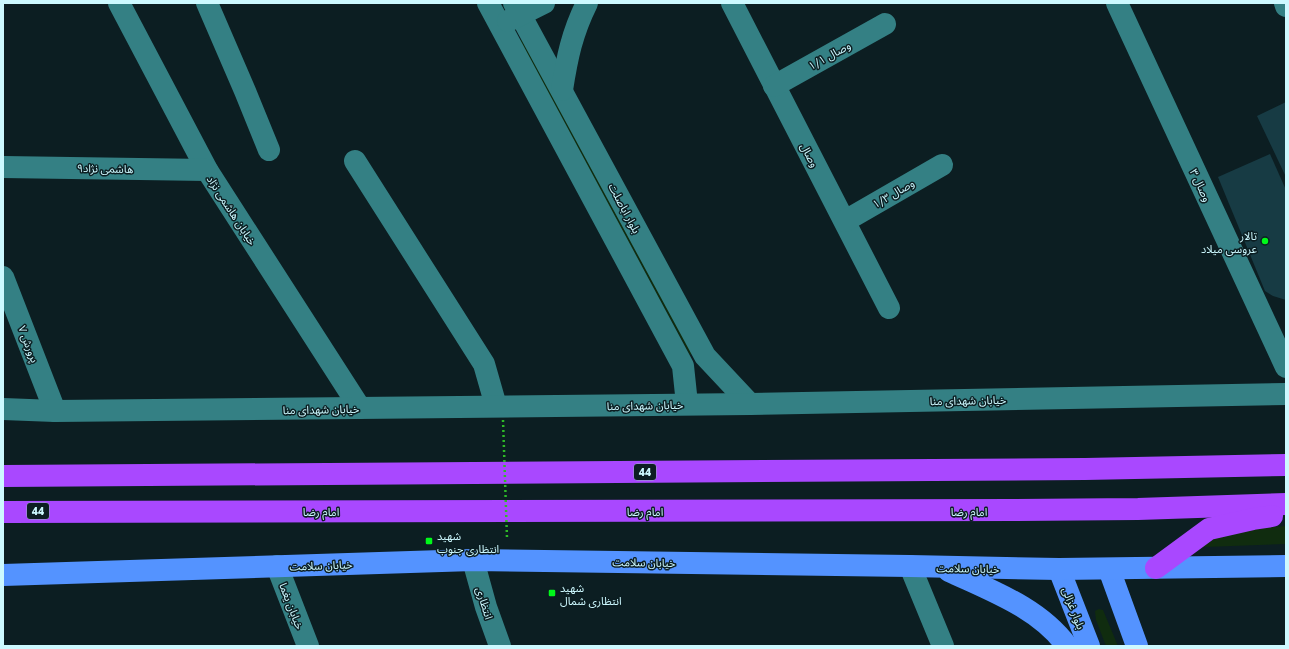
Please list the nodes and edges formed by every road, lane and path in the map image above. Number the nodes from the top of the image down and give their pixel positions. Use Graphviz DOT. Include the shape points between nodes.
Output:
graph roads {
  1 [pos="118,3"];
  2 [pos="207,3"];
  3 [pos="488,3"];
  4 [pos="544,3"];
  5 [pos="587,3"];
  6 [pos="732,3"];
  7 [pos="1117,3"];
  8 [pos="1284,3"];
  9 [pos="1286,6"];
  10 [pos="517,9"];
  11 [pos="885,24"];
  12 [pos="499,25"];
  13 [pos="774,86"];
  14 [pos="562,90"];
  15 [pos="269,150"];
  16 [pos="355,161"];
  17 [pos="942,165"];
  18 [pos="3,166"];
  19 [pos="207,170"];
  20 [pos="845,221"];
  21 [pos="3,277"];
  22 [pos="889,308"];
  23 [pos="705,356"];
  24 [pos="684,366"];
  25 [pos="1286,367"];
  26 [pos="1286,394"];
  27 [pos="687,404"];
  28 [pos="750,404"];
  29 [pos="360,408"];
  30 [pos="3,409"];
  31 [pos="55,411"];
  32 [pos="499,413"];
  33 [pos="1286,465"];
  34 [pos="3,476"];
  35 [pos="1286,504"];
  36 [pos="3,512"];
  37 [pos="1286,515"];
  38 [pos="507,538"];
  39 [pos="473,560"];
  40 [pos="277,566"];
  41 [pos="910,566"];
  42 [pos="1286,566"];
  43 [pos="941,567"];
  44 [pos="1156,568"];
  45 [pos="1109,569"];
  46 [pos="1060,570"];
  47 [pos="3,574"];
  48 [pos="308,646"];
  49 [pos="500,646"];
  50 [pos="943,646"];
  51 [pos="1067,646"];
  52 [pos="1089,646"];
  53 [pos="1137,646"];
  1 -- 19 [label="street, خیابان هاشمی نژاد"];
  2 -- 15 [label="street"];
  3 -- 12 [label="street"];
  4 -- 10 [label="street"];
  5 -- 14 [label="street" via="570,45"];
  6 -- 13 [label="street, وصال"];
  7 -- 25 [label="street, وصال ۳"];
  8 -- 9 [label="street"];
  10 -- 12 [label="street"];
  10 -- 14 [label="street, بلوار اباصلت"];
  11 -- 13 [label="street, وصال ۱/۱"];
  12 -- 24 [label="street"];
  13 -- 20 [label="street, وصال"];
  14 -- 23 [label="street, بلوار اباصلت"];
  16 -- 32 [label="street" via="484,364"];
  17 -- 20 [label="street, وصال ۱/۳"];
  18 -- 19 [label="street, هاشمی نژاد۹"];
  19 -- 29 [label="street, خیابان هاشمی نژاد"];
  20 -- 22 [label="street, وصال"];
  21 -- 31 [label="street, پرورش ۷"];
  23 -- 24 [label="street" via="696,367"];
  23 -- 28 [label="street, بلوار اباصلت"];
  24 -- 27 [label="street"];
  26 -- 28 [label="street, خیابان شهدای منا"];
  27 -- 28 [label="street, خیابان شهدای منا"];
  27 -- 32 [label="street, خیابان شهدای منا"];
  29 -- 31 [label="street, خیابان شهدای منا"];
  29 -- 32 [label="street, خیابان شهدای منا"];
  30 -- 31 [label="street, خیابان شهدای منا"];
  32 -- 38 [label="path, bridge"];
  33 -- 34 [label="highway, 44" via="1077,469"];
  35 -- 36 [label="highway, امام رضا / 44" via="1015,510"];
  37 -- 44 [label="highway" via="1209,529"];
  39 -- 40 [label="main road, خیابان سلامت"];
  39 -- 41 [label="main road, خیابان سلامت"];
  39 -- 49 [label="street, انتظاری"];
  40 -- 47 [label="main road, خیابان سلامت"];
  40 -- 48 [label="street, خیابان یغما"];
  41 -- 43 [label="main road, خیابان سلامت"];
  41 -- 50 [label="street"];
  42 -- 44 [label="main road, خیابان سلامت"];
  43 -- 46 [label="main road, خیابان سلامت"];
  43 -- 51 [label="main road" via="1008,598 1038,616"];
  44 -- 45 [label="main road, خیابان سلامت"];
  45 -- 46 [label="main road, خیابان سلامت"];
  45 -- 53 [label="main road"];
  46 -- 52 [label="main road, بلوار غزالی"];
}
